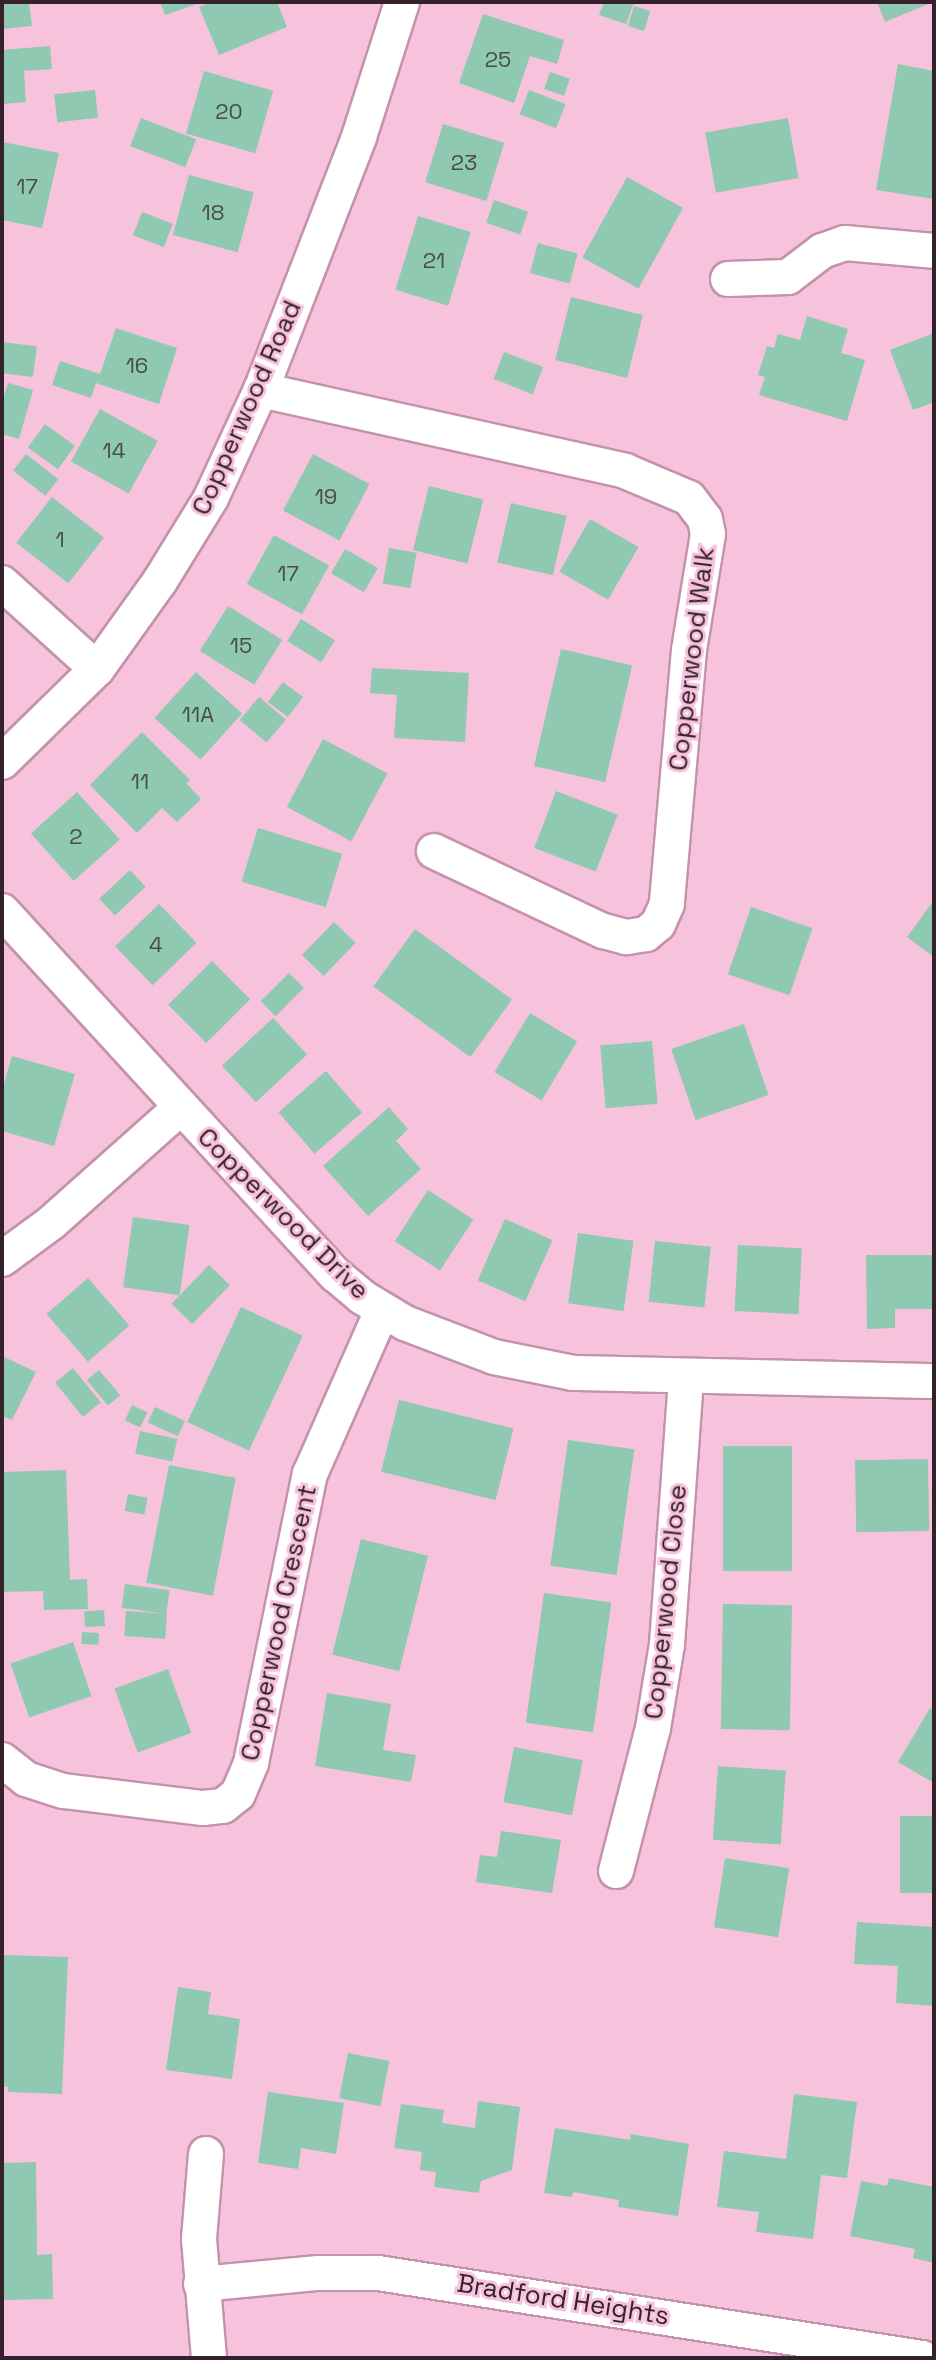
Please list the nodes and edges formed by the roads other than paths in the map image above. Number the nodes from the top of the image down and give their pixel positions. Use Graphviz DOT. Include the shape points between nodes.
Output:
graph roads {
  1 [pos="402,2"];
  2 [pos="934,251"];
  3 [pos="728,279"];
  4 [pos="261,390"];
  5 [pos="2,583"];
  6 [pos="97,669"];
  7 [pos="2,762"];
  8 [pos="434,851"];
  9 [pos="2,911"];
  10 [pos="180,1108"];
  11 [pos="2,1259"];
  12 [pos="382,1311"];
  13 [pos="686,1377"];
  14 [pos="934,1381"];
  15 [pos="2,1760"];
  16 [pos="616,1871"];
  17 [pos="206,2154"];
  18 [pos="201,2284"];
  19 [pos="912,2357"];
  20 [pos="209,2358"];
  1 -- 4 [label="street, Copperwood Road" via="359,137"];
  2 -- 3 [label="street" via="845,243 822,251 788,277"];
  4 -- 6 [label="street, Copperwood Road" via="204,509"];
  4 -- 8 [label="street, Copperwood Walk" via="625,471 689,498 705,519 708,534 689,650 667,904 658,924 646,934 626,937 603,931"];
  5 -- 6 [label="street"];
  6 -- 7 [label="street, Copperwood Road"];
  9 -- 10 [label="street, Copperwood Drive"];
  10 -- 11 [label="street" via="51,1223"];
  10 -- 12 [label="street, Copperwood Drive" via="336,1275"];
  12 -- 13 [label="street, Copperwood Drive" via="435,1336 535,1367"];
  12 -- 15 [label="street, Copperwood Crescent" via="310,1474 251,1763 238,1794 223,1806 203,1808 64,1791 26,1779"];
  13 -- 14 [label="street, Copperwood Drive"];
  13 -- 16 [label="street, Copperwood Close" via="667,1644 653,1728"];
  17 -- 18 [label="street"];
  18 -- 19 [label="street, Bradford Heights" via="378,2273"];
  18 -- 20 [label="street"];
}
